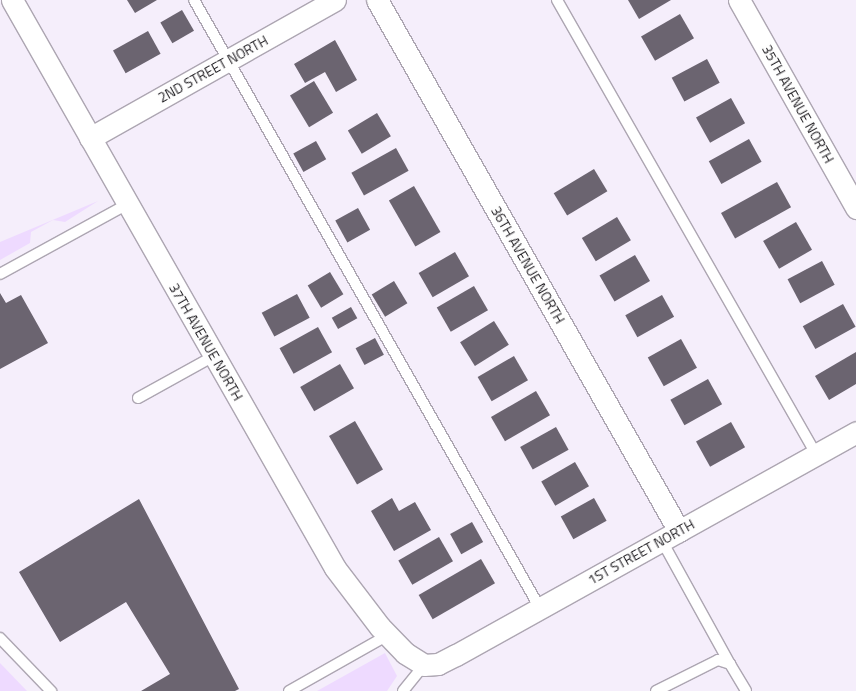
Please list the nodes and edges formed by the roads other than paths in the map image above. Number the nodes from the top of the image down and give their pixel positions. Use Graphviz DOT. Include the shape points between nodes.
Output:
graph roads {
  1 [pos="12,0"];
  2 [pos="194,0"];
  3 [pos="336,0"];
  4 [pos="377,0"];
  5 [pos="557,0"];
  6 [pos="739,0"];
  7 [pos="229,62"];
  8 [pos="90,138"];
  9 [pos="128,204"];
  10 [pos="856,208"];
  11 [pos="0,274"];
  12 [pos="214,356"];
  13 [pos="138,398"];
  14 [pos="856,432"];
  15 [pos="816,454"];
  16 [pos="670,536"];
  17 [pos="540,608"];
  18 [pos="388,635"];
  19 [pos="0,638"];
  20 [pos="730,664"];
  21 [pos="424,665"];
  22 [pos="51,691"];
  23 [pos="289,691"];
  24 [pos="403,691"];
  25 [pos="656,691"];
  26 [pos="746,691"];
  1 -- 8 [label="street, 37TH AVENUE NORTH"];
  2 -- 7 [label="lane"];
  3 -- 7 [label="street, 2ND STREET NORTH"];
  4 -- 16 [label="street, 36TH AVENUE NORTH"];
  5 -- 15 [label="lane"];
  6 -- 10 [label="street, 35TH AVENUE NORTH"];
  7 -- 8 [label="street, 2ND STREET NORTH"];
  7 -- 17 [label="lane"];
  8 -- 9 [label="street, 37TH AVENUE NORTH"];
  9 -- 11 [label="lane"];
  9 -- 12 [label="street, 37TH AVENUE NORTH"];
  12 -- 13 [label="lane"];
  12 -- 18 [label="street, 37TH AVENUE NORTH" via="335,568"];
  14 -- 15 [label="street, 1ST STREET NORTH"];
  15 -- 16 [label="street, 1ST STREET NORTH"];
  16 -- 17 [label="street, 1ST STREET NORTH"];
  16 -- 20 [label="lane"];
  17 -- 21 [label="street, 1ST STREET NORTH" via="444,661"];
  18 -- 21 [label="street, 37TH AVENUE NORTH"];
  18 -- 23 [label="lane"];
  19 -- 22 [label="lane"];
  20 -- 25 [label="lane" via="711,662"];
  20 -- 26 [label="lane"];
  21 -- 24 [label="lane"];
}
